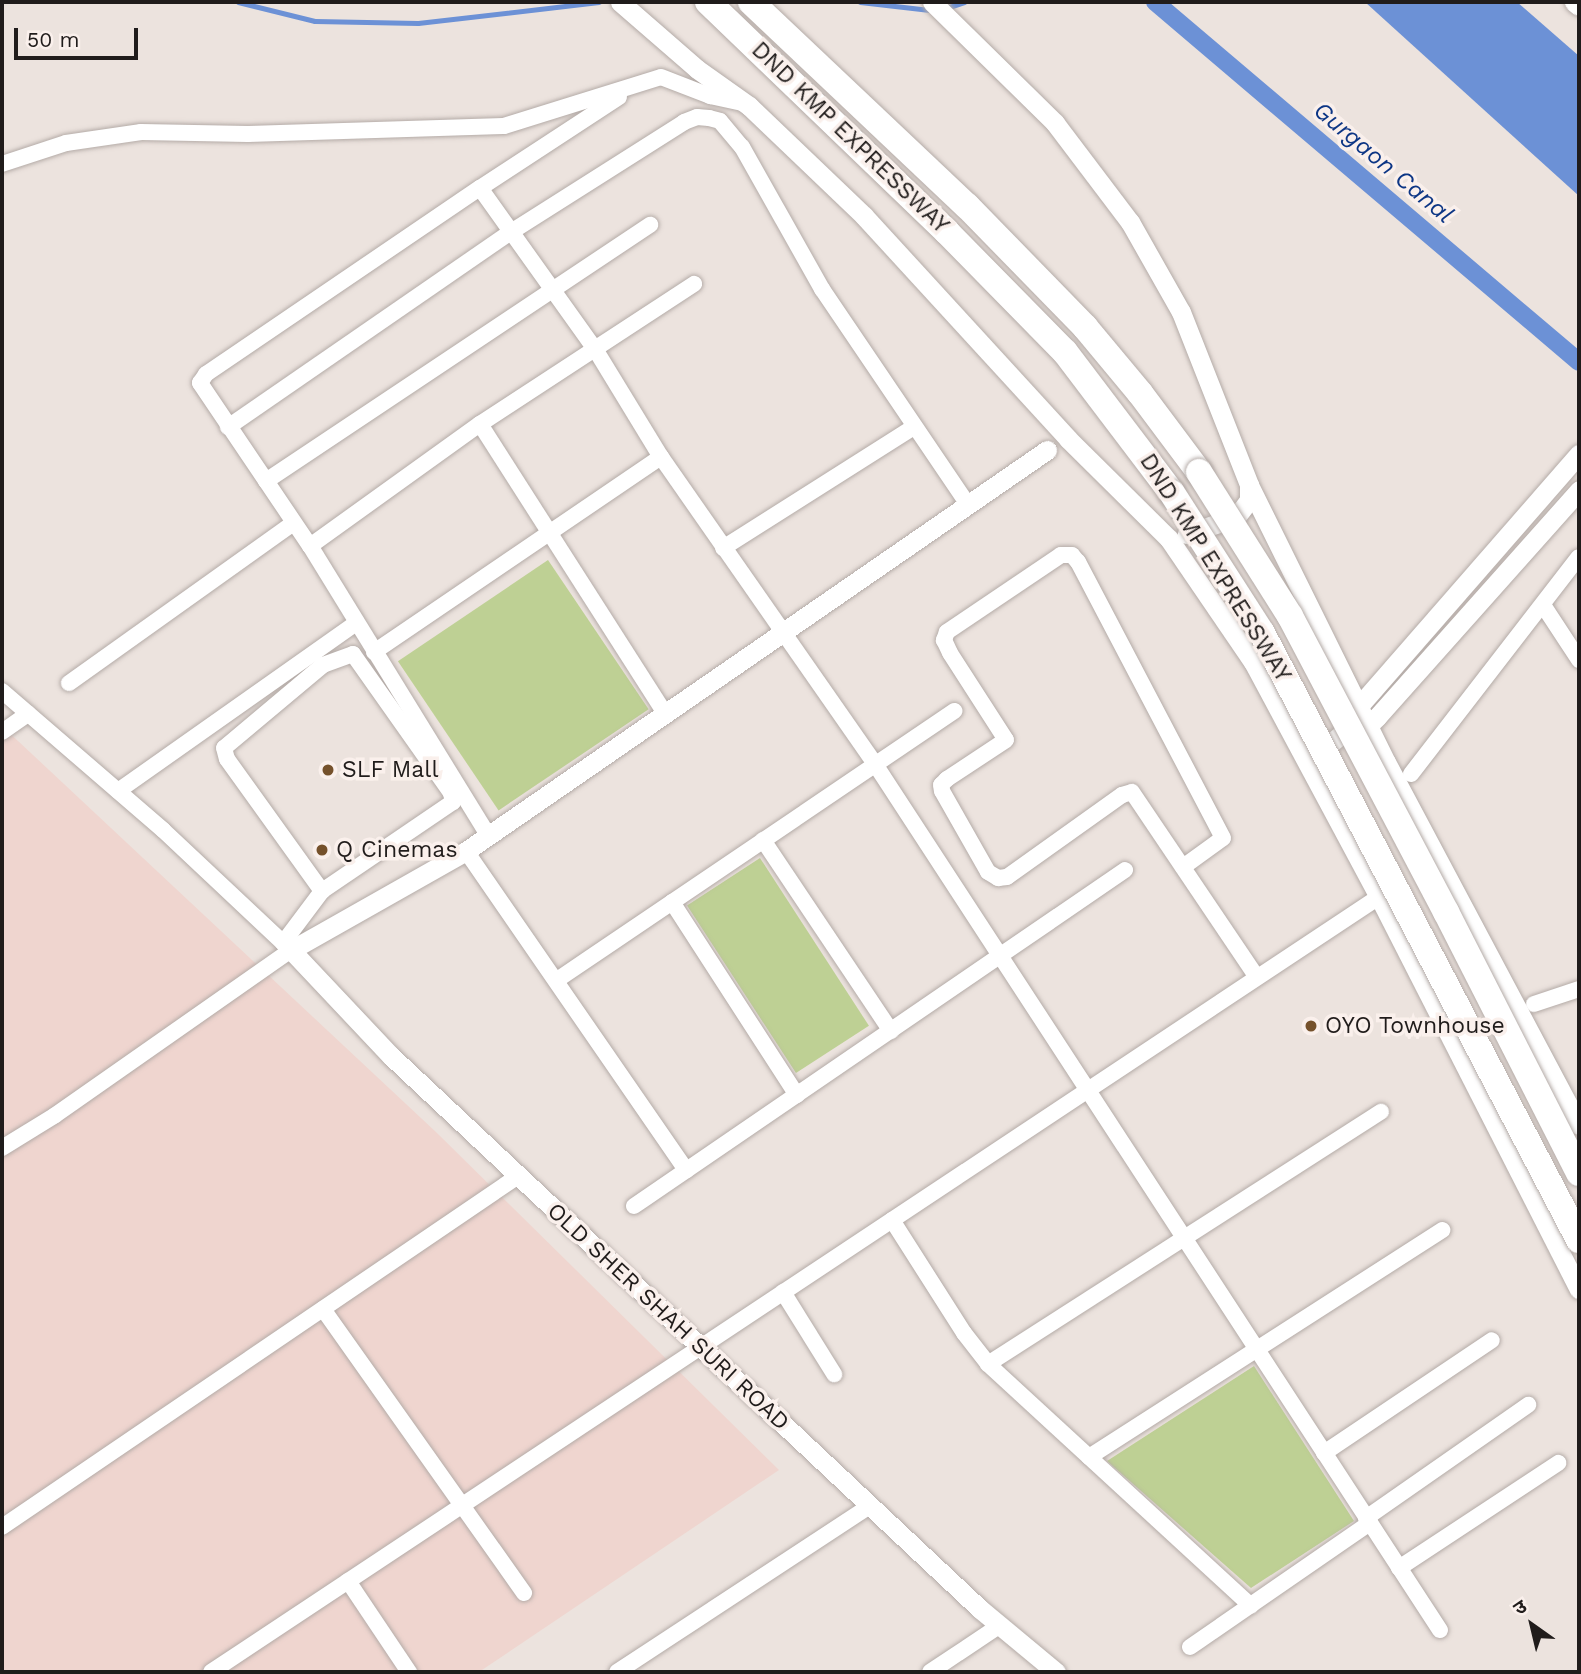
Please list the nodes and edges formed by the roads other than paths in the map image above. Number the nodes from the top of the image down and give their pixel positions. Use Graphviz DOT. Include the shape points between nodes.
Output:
graph roads {
  1 [pos="620,2"];
  2 [pos="708,2"];
  3 [pos="751,2"];
  4 [pos="932,2"];
  5 [pos="1574,2"];
  6 [pos="1579,6"];
  7 [pos="642,82"];
  8 [pos="750,106"];
  9 [pos="3,162"];
  10 [pos="480,188"];
  11 [pos="650,225"];
  12 [pos="511,232"];
  13 [pos="694,284"];
  14 [pos="553,289"];
  15 [pos="595,349"];
  16 [pos="480,424"];
  17 [pos="228,427"];
  18 [pos="914,427"];
  19 [pos="1046,450"];
  20 [pos="1579,454"];
  21 [pos="661,457"];
  22 [pos="266,481"];
  23 [pos="1249,485"];
  24 [pos="1579,490"];
  25 [pos="968,505"];
  26 [pos="293,523"];
  27 [pos="551,532"];
  28 [pos="1169,539"];
  29 [pos="310,546"];
  30 [pos="723,548"];
  31 [pos="1579,557"];
  32 [pos="1573,577"];
  33 [pos="1543,605"];
  34 [pos="356,623"];
  35 [pos="783,633"];
  36 [pos="374,652"];
  37 [pos="1579,660"];
  38 [pos="69,683"];
  39 [pos="2,691"];
  40 [pos="954,711"];
  41 [pos="665,713"];
  42 [pos="28,715"];
  43 [pos="1360,719"];
  44 [pos="2,732"];
  45 [pos="1308,762"];
  46 [pos="875,764"];
  47 [pos="1411,775"];
  48 [pos="118,791"];
  49 [pos="488,835"];
  50 [pos="763,840"];
  51 [pos="466,850"];
  52 [pos="1183,867"];
  53 [pos="1125,870"];
  54 [pos="322,891"];
  55 [pos="1379,897"];
  56 [pos="672,902"];
  57 [pos="287,947"];
  58 [pos="1000,957"];
  59 [pos="1256,976"];
  60 [pos="557,980"];
  61 [pos="1579,989"];
  62 [pos="1534,1004"];
  63 [pos="891,1031"];
  64 [pos="1088,1091"];
  65 [pos="797,1095"];
  66 [pos="1381,1112"];
  67 [pos="1579,1125"];
  68 [pos="2,1148"];
  69 [pos="686,1170"];
  70 [pos="1579,1173"];
  71 [pos="518,1176"];
  72 [pos="634,1206"];
  73 [pos="892,1220"];
  74 [pos="1442,1230"];
  75 [pos="1185,1239"];
  76 [pos="1579,1240"];
  77 [pos="1579,1289"];
  78 [pos="783,1292"];
  79 [pos="323,1309"];
  80 [pos="1492,1340"];
  81 [pos="700,1347"];
  82 [pos="1256,1349"];
  83 [pos="988,1364"];
  84 [pos="834,1374"];
  85 [pos="1528,1405"];
  86 [pos="1324,1453"];
  87 [pos="1089,1457"];
  88 [pos="1558,1463"];
  89 [pos="870,1506"];
  90 [pos="460,1507"];
  91 [pos="1368,1521"];
  92 [pos="2,1527"];
  93 [pos="1399,1568"];
  94 [pos="348,1581"];
  95 [pos="524,1593"];
  96 [pos="1251,1606"];
  97 [pos="999,1626"];
  98 [pos="1440,1630"];
  99 [pos="1190,1647"];
  100 [pos="211,1672"];
  101 [pos="409,1672"];
  102 [pos="617,1672"];
  103 [pos="930,1672"];
  104 [pos="1056,1672"];
  1 -- 8 [label="street" via="697,69"];
  2 -- 76 [label="highway, DND KMP EXPRESSWAY, bridge" via="1065,352 1172,493 1262,633"];
  3 -- 70 [label="highway, DND KMP EXPRESSWAY, bridge" via="967,206 1085,327 1199,472 1290,616"];
  4 -- 23 [label="street" via="1055,122 1129,222 1181,312"];
  5 -- 6 [label="street"];
  7 -- 8 [label="street" via="667,78"];
  7 -- 9 [label="street" via="504,126 248,134 142,132 66,143"];
  7 -- 10 [label="street"];
  8 -- 28 [label="street" via="864,216 1068,439"];
  10 -- 12 [label="street"];
  10 -- 17 [label="street" via="202,377 202,388"];
  11 -- 14 [label="street"];
  12 -- 14 [label="street"];
  12 -- 17 [label="street"];
  12 -- 18 [label="street" via="684,122 697,117 720,121 743,147 822,289"];
  13 -- 15 [label="street"];
  14 -- 15 [label="street"];
  14 -- 22 [label="street"];
  15 -- 16 [label="street"];
  15 -- 21 [label="street"];
  16 -- 27 [label="street"];
  16 -- 29 [label="street"];
  17 -- 22 [label="street"];
  18 -- 25 [label="street"];
  18 -- 30 [label="street"];
  19 -- 25 [label="street"];
  20 -- 43 [label="street"];
  21 -- 27 [label="street"];
  21 -- 30 [label="street"];
  22 -- 26 [label="street"];
  23 -- 28 [label="street" via="1249,499 1236,517"];
  23 -- 43 [label="street"];
  24 -- 43 [label="street"];
  25 -- 35 [label="street"];
  26 -- 29 [label="street"];
  26 -- 38 [label="street"];
  27 -- 36 [label="street"];
  27 -- 41 [label="street"];
  28 -- 45 [label="street" via="1253,662"];
  29 -- 34 [label="street"];
  30 -- 35 [label="street"];
  31 -- 32 [label="street"];
  32 -- 33 [label="street"];
  33 -- 37 [label="street"];
  33 -- 47 [label="street"];
  34 -- 36 [label="street"];
  34 -- 48 [label="street"];
  35 -- 41 [label="street"];
  35 -- 46 [label="street"];
  36 -- 49 [label="street"];
  39 -- 42 [label="street"];
  40 -- 46 [label="street"];
  41 -- 49 [label="street"];
  42 -- 44 [label="street"];
  42 -- 48 [label="street"];
  43 -- 45 [label="street"];
  43 -- 67 [label="street"];
  45 -- 55 [label="street"];
  46 -- 50 [label="street"];
  46 -- 58 [label="street"];
  48 -- 57 [label="street"];
  49 -- 51 [label="street"];
  50 -- 56 [label="street"];
  50 -- 63 [label="street"];
  51 -- 57 [label="street"];
  51 -- 60 [label="street"];
  52 -- 52 [label="street" via="1132,792 1007,877 998,878 988,872 942,791 947,779 1006,740 950,653 944,640 947,632 1062,555 1072,555 1078,562 1223,838"];
  52 -- 59 [label="street"];
  53 -- 58 [label="street"];
  54 -- 54 [label="street" via="453,802 353,653 323,665 224,748 227,759"];
  54 -- 57 [label="street"];
  55 -- 59 [label="street"];
  55 -- 77 [label="street"];
  56 -- 60 [label="street"];
  56 -- 65 [label="street"];
  57 -- 68 [label="street" via="54,1116"];
  57 -- 71 [label="street, OLD SHER SHAH SURI ROAD" via="391,1056"];
  58 -- 63 [label="street"];
  58 -- 64 [label="street"];
  59 -- 64 [label="street"];
  60 -- 69 [label="street"];
  61 -- 62 [label="street"];
  63 -- 65 [label="street"];
  64 -- 73 [label="street"];
  64 -- 75 [label="street"];
  65 -- 69 [label="street"];
  66 -- 75 [label="street"];
  69 -- 72 [label="street"];
  71 -- 79 [label="street"];
  71 -- 81 [label="street, OLD SHER SHAH SURI ROAD"];
  73 -- 78 [label="street"];
  73 -- 83 [label="street"];
  74 -- 82 [label="street"];
  75 -- 82 [label="street"];
  75 -- 83 [label="street"];
  78 -- 81 [label="street"];
  78 -- 84 [label="street"];
  79 -- 90 [label="street"];
  79 -- 92 [label="street"];
  80 -- 86 [label="street"];
  81 -- 89 [label="street, OLD SHER SHAH SURI ROAD"];
  81 -- 90 [label="street"];
  82 -- 86 [label="street"];
  82 -- 87 [label="street"];
  83 -- 87 [label="street"];
  85 -- 91 [label="street"];
  86 -- 91 [label="street"];
  87 -- 96 [label="street"];
  88 -- 93 [label="street"];
  89 -- 97 [label="street, OLD SHER SHAH SURI ROAD"];
  89 -- 102 [label="street"];
  90 -- 94 [label="street"];
  90 -- 95 [label="street"];
  91 -- 93 [label="street"];
  91 -- 96 [label="street"];
  93 -- 98 [label="street"];
  94 -- 100 [label="street"];
  94 -- 101 [label="street"];
  96 -- 99 [label="street"];
  97 -- 103 [label="street"];
  97 -- 104 [label="street, OLD SHER SHAH SURI ROAD"];
}
